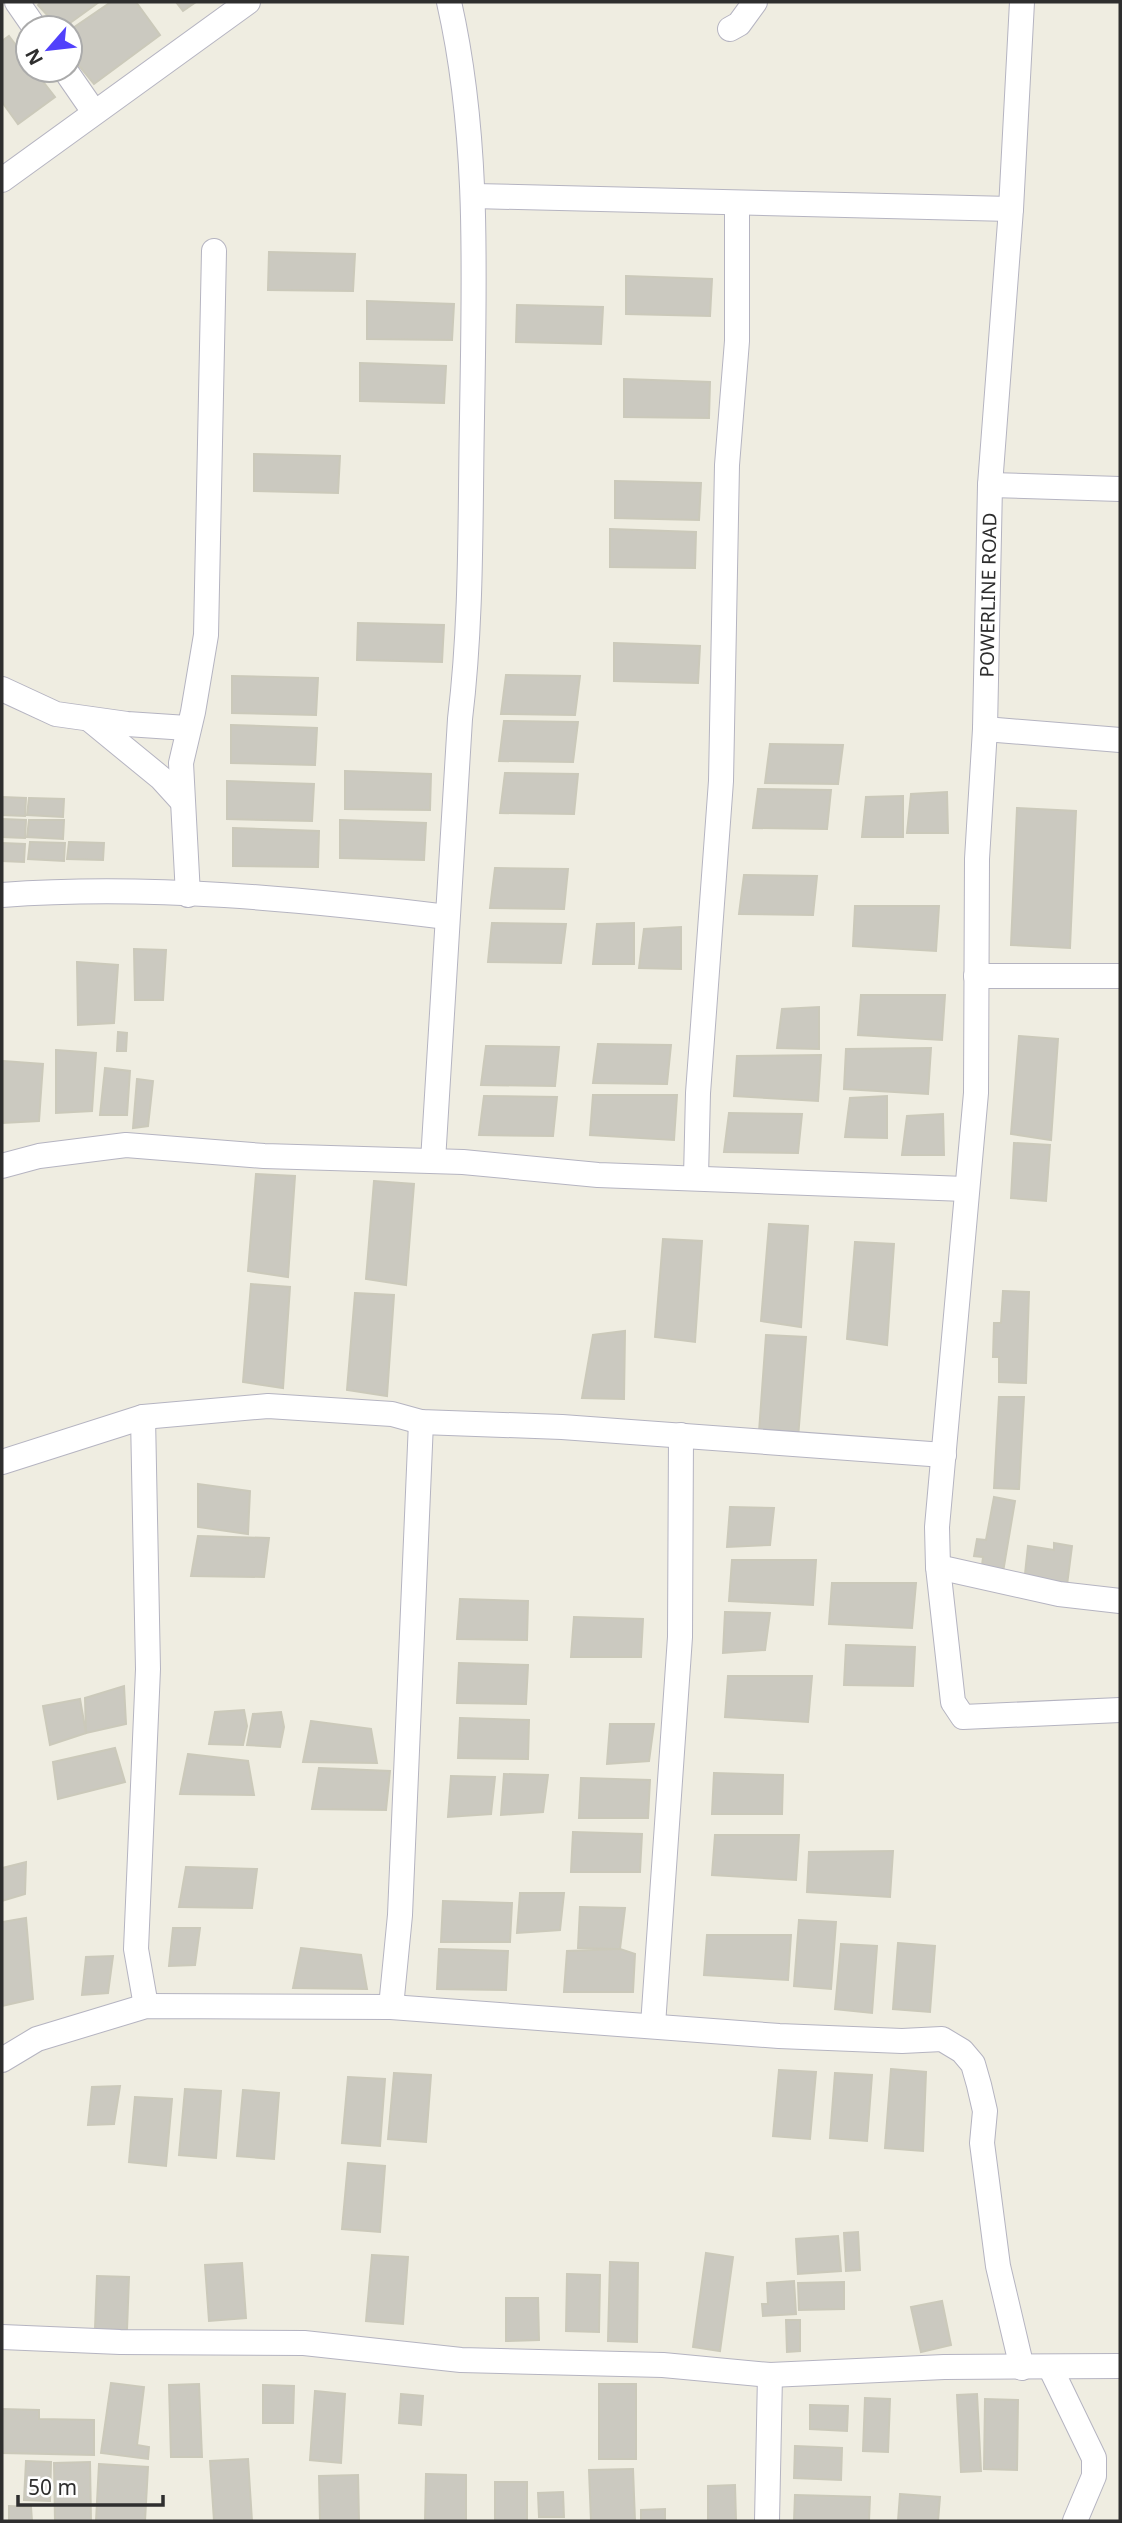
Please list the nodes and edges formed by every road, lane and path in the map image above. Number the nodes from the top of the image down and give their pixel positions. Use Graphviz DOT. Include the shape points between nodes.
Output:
graph roads {
  1 [pos="248,2"];
  2 [pos="449,2"];
  3 [pos="755,2"];
  4 [pos="1022,2"];
  5 [pos="730,29"];
  6 [pos="75,84"];
  7 [pos="94,112"];
  8 [pos="2,180"];
  9 [pos="474,197"];
  10 [pos="737,205"];
  11 [pos="1011,209"];
  12 [pos="214,251"];
  13 [pos="990,485"];
  14 [pos="1120,489"];
  15 [pos="5,696"];
  16 [pos="89,719"];
  17 [pos="187,728"];
  18 [pos="985,729"];
  19 [pos="1120,740"];
  20 [pos="181,800"];
  21 [pos="2,895"];
  22 [pos="188,895"];
  23 [pos="447,917"];
  24 [pos="975,976"];
  25 [pos="1120,976"];
  26 [pos="433,1161"];
  27 [pos="2,1166"];
  28 [pos="696,1177"];
  29 [pos="965,1189"];
  30 [pos="143,1417"];
  31 [pos="421,1422"];
  32 [pos="681,1435"];
  33 [pos="944,1455"];
  34 [pos="2,1462"];
  35 [pos="938,1567"];
  36 [pos="1120,1601"];
  37 [pos="1120,1710"];
  38 [pos="146,2006"];
  39 [pos="391,2007"];
  40 [pos="653,2025"];
  41 [pos="2,2060"];
  42 [pos="2,2337"];
  43 [pos="1120,2366"];
  44 [pos="1050,2367"];
  45 [pos="1022,2368"];
  46 [pos="770,2375"];
  47 [pos="767,2521"];
  48 [pos="1075,2521"];
  1 -- 7 [label="street"];
  2 -- 9 [label="street" via="464,66"];
  3 -- 5 [label="street"];
  4 -- 11 [label="street, POWERLINE ROAD"];
  6 -- 7 [label="street"];
  7 -- 8 [label="street"];
  9 -- 10 [label="street"];
  9 -- 23 [label="street" via="468,657"];
  10 -- 11 [label="street"];
  10 -- 28 [label="street" via="737,341 727,465 721,781"];
  11 -- 13 [label="street, POWERLINE ROAD"];
  12 -- 17 [label="street" via="206,635"];
  13 -- 14 [label="street"];
  13 -- 18 [label="street, POWERLINE ROAD"];
  15 -- 16 [label="street" via="56,714"];
  16 -- 17 [label="street"];
  16 -- 20 [label="street"];
  17 -- 20 [label="street"];
  18 -- 19 [label="street"];
  18 -- 24 [label="street, POWERLINE ROAD"];
  20 -- 22 [label="street"];
  21 -- 22 [label="street"];
  22 -- 23 [label="street" via="362,906"];
  23 -- 26 [label="street"];
  24 -- 25 [label="street"];
  24 -- 29 [label="street, POWERLINE ROAD" via="976,1093"];
  26 -- 27 [label="street" via="126,1146 39,1156"];
  26 -- 28 [label="street" via="598,1175"];
  28 -- 29 [label="street"];
  29 -- 33 [label="street, POWERLINE ROAD"];
  30 -- 31 [label="street" via="268,1406 392,1414"];
  30 -- 34 [label="street"];
  30 -- 38 [label="street" via="148,1669 136,1949"];
  31 -- 32 [label="street"];
  31 -- 39 [label="street" via="401,1901"];
  32 -- 33 [label="street"];
  32 -- 40 [label="street" via="680,1637"];
  33 -- 35 [label="street, POWERLINE ROAD"];
  35 -- 36 [label="street" via="1059,1594"];
  35 -- 37 [label="street, POWERLINE ROAD" via="953,1702 963,1717"];
  38 -- 39 [label="street"];
  38 -- 41 [label="street" via="37,2039"];
  39 -- 40 [label="street"];
  40 -- 45 [label="street" via="836,2039 942,2039 962,2051 973,2063 985,2111 982,2143 998,2266"];
  42 -- 46 [label="street" via="304,2343 461,2360 663,2365"];
  43 -- 44 [label="street"];
  44 -- 45 [label="street"];
  44 -- 48 [label="street" via="1094,2458 1094,2476"];
  45 -- 46 [label="street"];
  46 -- 47 [label="street"];
}
